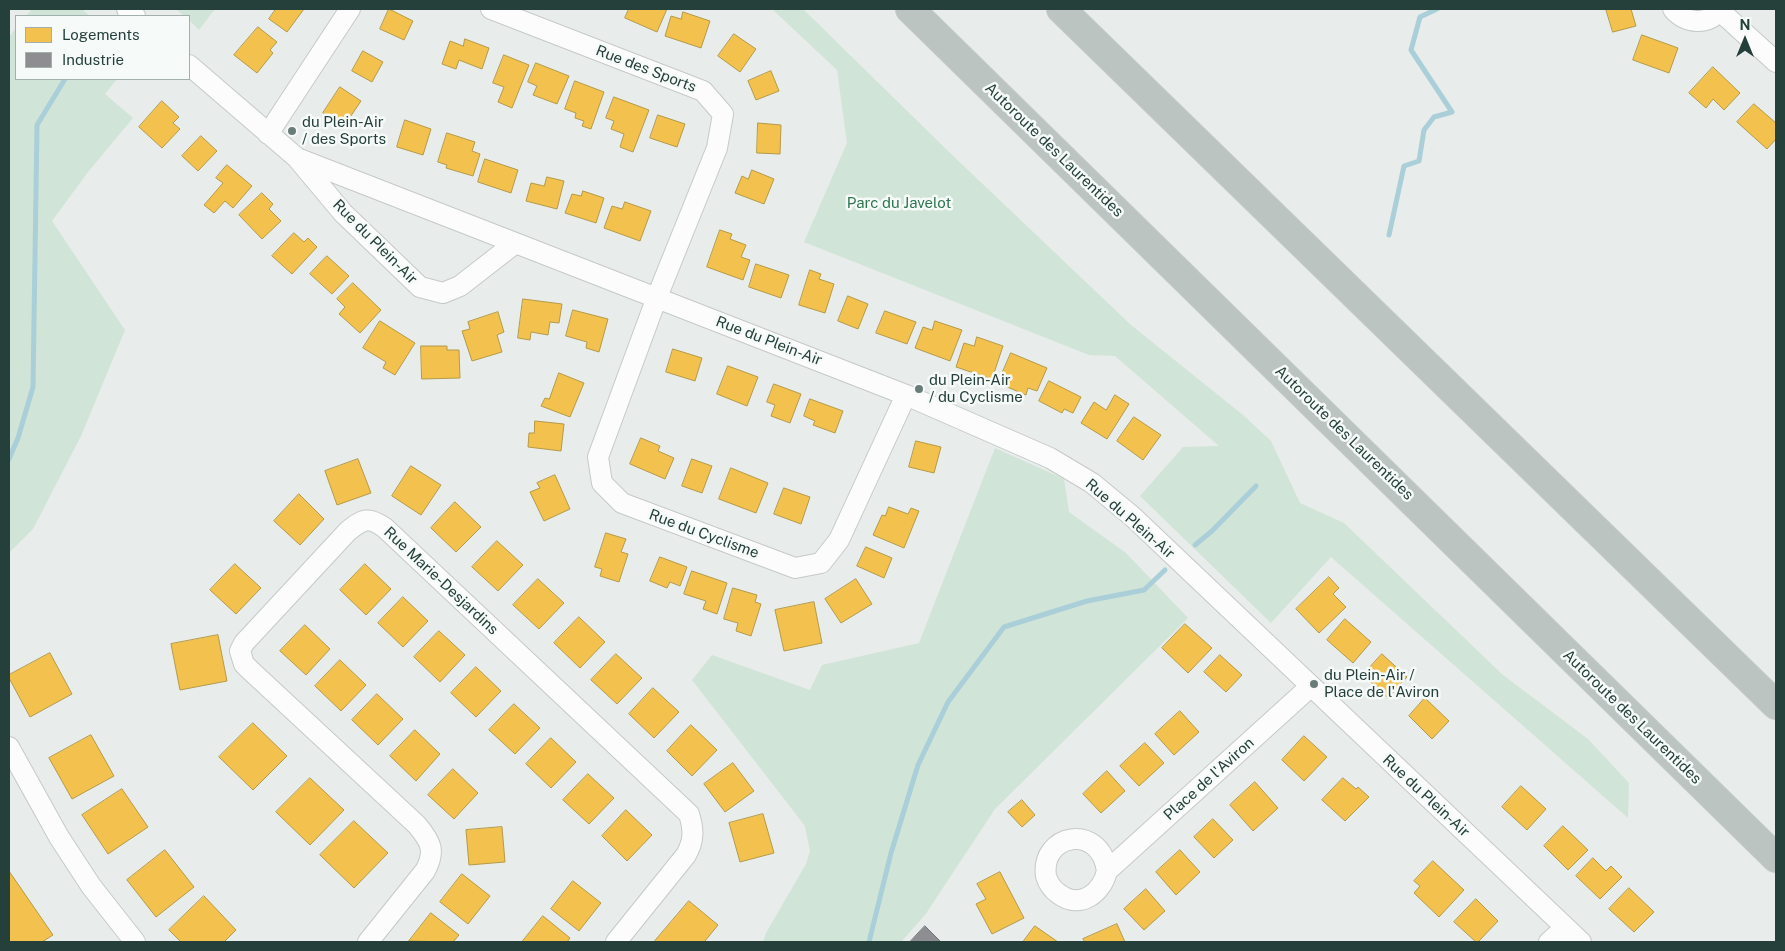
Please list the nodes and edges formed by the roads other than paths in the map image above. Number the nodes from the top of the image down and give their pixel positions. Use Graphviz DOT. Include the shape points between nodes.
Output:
graph roads {
  1 [pos="350,9"];
  2 [pos="491,9"];
  3 [pos="910,9"];
  4 [pos="1061,9"];
  5 [pos="1673,9"];
  6 [pos="1720,10"];
  7 [pos="1776,62"];
  8 [pos="190,67"];
  9 [pos="268,134"];
  10 [pos="297,158"];
  11 [pos="514,244"];
  12 [pos="657,297"];
  13 [pos="906,395"];
  14 [pos="1310,687"];
  15 [pos="1776,706"];
  16 [pos="9,747"];
  17 [pos="1776,858"];
  18 [pos="1107,871"];
  19 [pos="1565,928"];
  20 [pos="134,942"];
  21 [pos="368,942"];
  22 [pos="616,942"];
  23 [pos="1549,942"];
  24 [pos="1580,942"];
  1 -- 9 [label="street"];
  2 -- 12 [label="street, Rue des Sports" via="703,91 723,114 717,148"];
  3 -- 17 [label="highway, Autoroute des Laurentides"];
  4 -- 15 [label="highway"];
  5 -- 6 [label="street" via="1694,21 1704,21"];
  6 -- 7 [label="street"];
  8 -- 9 [label="street, Rue du Plein-Air"];
  9 -- 10 [label="street, Rue du Plein-Air"];
  10 -- 11 [label="street, Rue du Plein-Air"];
  10 -- 11 [label="street, Rue du Plein-Air" via="343,213 420,287 443,293 460,286"];
  11 -- 12 [label="street, Rue du Plein-Air"];
  12 -- 13 [label="street, Rue du Plein-Air"];
  12 -- 13 [label="street, Rue du Cyclisme" via="598,457 602,483 622,503 795,568 821,563 839,540"];
  13 -- 14 [label="street, Rue du Plein-Air" via="1050,458 1092,483 1133,517"];
  14 -- 18 [label="street, Place de l'Aviron"];
  14 -- 19 [label="street, Rue du Plein-Air"];
  16 -- 20 [label="street" via="59,837"];
  19 -- 23 [label="street"];
  19 -- 24 [label="street, Rue du Plein-Air"];
  21 -- 22 [label="street, Rue Marie-Desjardins" via="424,871 430,861 429,842 417,825 248,668 240,651 348,531 361,521 370,520 392,535 689,814 693,826 686,856"];
}
